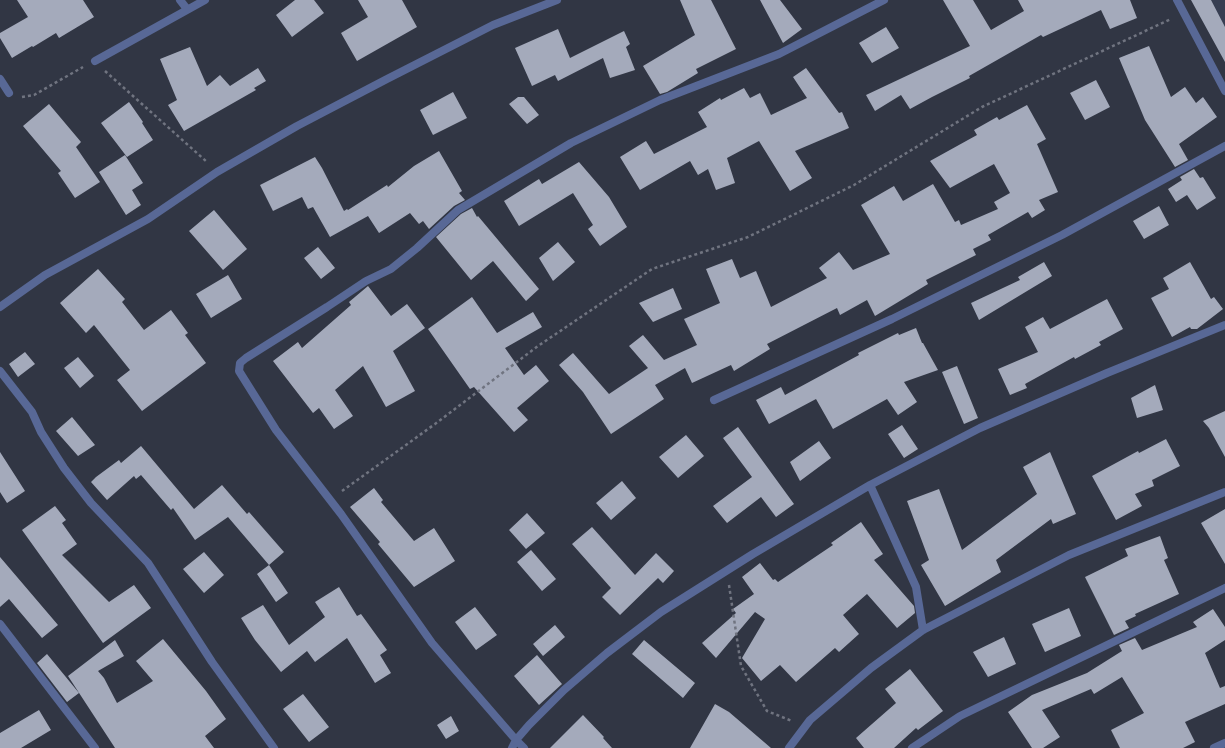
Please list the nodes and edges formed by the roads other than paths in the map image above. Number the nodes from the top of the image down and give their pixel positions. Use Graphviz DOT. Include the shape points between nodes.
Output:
graph roads {
  1 [pos="180,0"];
  2 [pos="205,0"];
  3 [pos="556,0"];
  4 [pos="884,0"];
  5 [pos="1177,0"];
  6 [pos="187,9"];
  7 [pos="95,61"];
  8 [pos="0,79"];
  9 [pos="1225,91"];
  10 [pos="10,93"];
  11 [pos="1225,146"];
  12 [pos="0,307"];
  13 [pos="1225,326"];
  14 [pos="0,371"];
  15 [pos="714,400"];
  16 [pos="870,485"];
  17 [pos="1225,492"];
  18 [pos="1225,588"];
  19 [pos="0,624"];
  20 [pos="923,630"];
  21 [pos="516,740"];
  22 [pos="1225,743"];
  23 [pos="95,748"];
  24 [pos="274,748"];
  25 [pos="512,748"];
  26 [pos="524,748"];
  27 [pos="788,748"];
  28 [pos="912,748"];
  29 [pos="1214,748"];
  1 -- 6 [label="street"];
  2 -- 6 [label="street"];
  3 -- 12 [label="street" via="493,26 297,126 217,172 148,219 45,275"];
  4 -- 21 [label="street" via="779,54 660,100 571,143 458,210 391,269 366,280 240,363 239,371 276,430 341,514 432,644"];
  5 -- 9 [label="street"];
  6 -- 7 [label="street"];
  8 -- 10 [label="street"];
  11 -- 15 [label="street" via="1062,234 892,319"];
  13 -- 16 [label="street" via="980,428"];
  14 -- 24 [label="street" via="32,412 64,468 91,503 148,563 212,662"];
  16 -- 20 [label="street" via="916,587"];
  16 -- 21 [label="street" via="726,570 661,612 564,690"];
  17 -- 20 [label="street" via="1069,555"];
  18 -- 28 [label="street" via="960,716"];
  19 -- 23 [label="street"];
  20 -- 27 [label="street" via="871,668 810,720"];
  21 -- 25 [label="street"];
  21 -- 26 [label="street"];
  22 -- 29 [label="street"];
}
